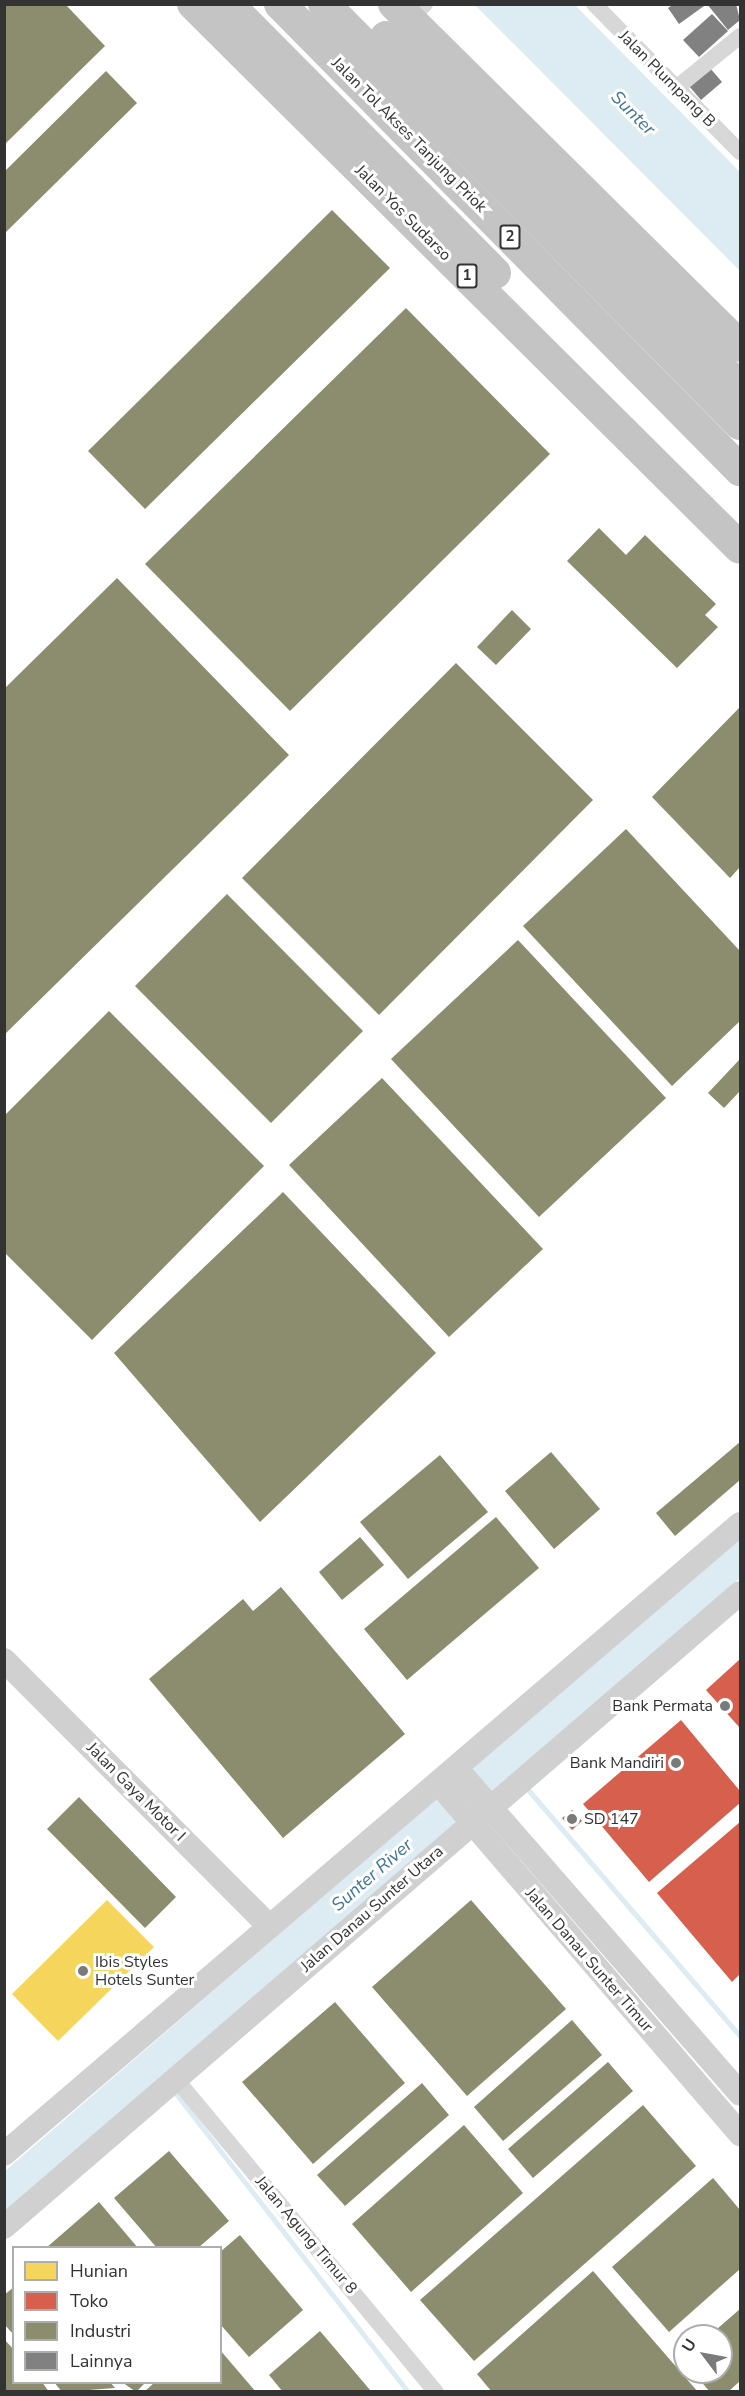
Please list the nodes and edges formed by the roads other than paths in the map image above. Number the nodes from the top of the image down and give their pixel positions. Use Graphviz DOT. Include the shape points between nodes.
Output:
graph roads {
  1 [pos="194,4"];
  2 [pos="228,4"];
  3 [pos="280,4"];
  4 [pos="324,4"];
  5 [pos="353,4"];
  6 [pos="594,4"];
  7 [pos="410,10"];
  8 [pos="741,36"];
  9 [pos="675,89"];
  10 [pos="741,152"];
  11 [pos="741,346"];
  12 [pos="741,387"];
  13 [pos="741,424"];
  14 [pos="741,470"];
  15 [pos="741,517"];
  16 [pos="741,548"];
  17 [pos="741,1524"];
  18 [pos="741,1593"];
  19 [pos="4,1660"];
  20 [pos="452,1781"];
  21 [pos="486,1802"];
  22 [pos="468,1819"];
  23 [pos="268,1925"];
  24 [pos="170,2084"];
  25 [pos="741,2094"];
  26 [pos="741,2134"];
  27 [pos="4,2154"];
  28 [pos="4,2227"];
  29 [pos="436,2391"];
  1 -- 16 [label="highway, Jalan Yos Sudarso / 1"];
  2 -- 15 [label="highway"];
  3 -- 14 [label="highway, Jalan Tol Akses Tanjung Priok / 2"];
  4 -- 13 [label="highway, Jalan Tol Akses Tanjung Priok / 2"];
  5 -- 12 [label="highway"];
  6 -- 9 [label="street, Jalan Plumpang B"];
  7 -- 11 [label="highway"];
  8 -- 9 [label="street"];
  9 -- 10 [label="street, Jalan Plumpang B"];
  17 -- 20 [label="main road"];
  18 -- 21 [label="main road, Jalan Danau Sunter Utara" via="522,1781"];
  19 -- 23 [label="main road, Jalan Gaya Motor I"];
  20 -- 21 [label="main road, Jalan Danau Sunter Timur"];
  20 -- 22 [label="main road, Jalan Danau Sunter Timur"];
  20 -- 23 [label="main road"];
  21 -- 22 [label="main road, Jalan Danau Sunter Utara"];
  21 -- 25 [label="main road, Jalan Danau Sunter Timur"];
  22 -- 24 [label="main road, Jalan Danau Sunter Utara"];
  22 -- 26 [label="main road, Jalan Danau Sunter Timur"];
  23 -- 27 [label="main road"];
  24 -- 28 [label="main road, Jalan Danau Sunter Utara"];
  24 -- 29 [label="street, Jalan Agung Timur 8"];
}
